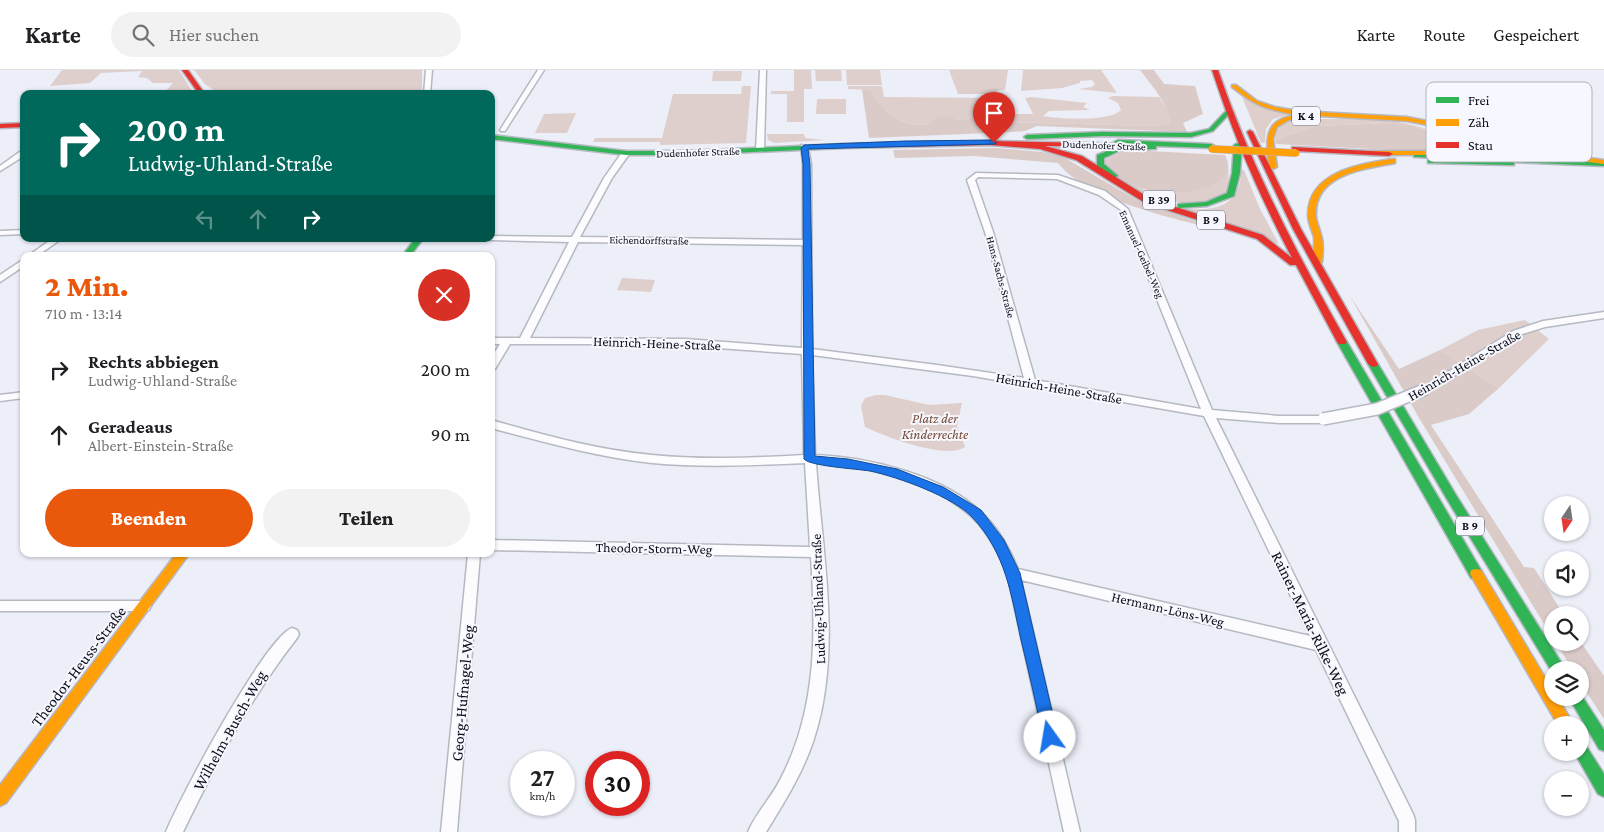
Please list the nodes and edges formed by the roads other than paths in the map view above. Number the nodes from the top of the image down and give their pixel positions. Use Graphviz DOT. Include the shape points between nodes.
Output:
graph roads {
  1 [pos="185,70"];
  2 [pos="429,70"];
  3 [pos="541,70"];
  4 [pos="763,70"];
  5 [pos="1216,70"];
  6 [pos="199,90"];
  7 [pos="427,90"];
  8 [pos="1228,112"];
  9 [pos="1426,123"];
  10 [pos="20,125"];
  11 [pos="0,126"];
  12 [pos="1426,126"];
  13 [pos="495,137"];
  14 [pos="1238,138"];
  15 [pos="992,141"];
  16 [pos="1118,142"];
  17 [pos="1081,144"];
  18 [pos="1153,147"];
  19 [pos="1212,147"];
  20 [pos="804,148"];
  21 [pos="760,150"];
  22 [pos="1295,151"];
  23 [pos="626,153"];
  24 [pos="1372,153"];
  25 [pos="1426,153"];
  26 [pos="1426,155"];
  27 [pos="20,156"];
  28 [pos="1079,158"];
  29 [pos="1426,158"];
  30 [pos="1495,162"];
  31 [pos="1566,162"];
  32 [pos="1588,162"];
  33 [pos="1511,163"];
  34 [pos="1602,164"];
  35 [pos="0,169"];
  36 [pos="976,175"];
  37 [pos="1277,188"];
  38 [pos="0,232"];
  39 [pos="20,232"];
  40 [pos="495,238"];
  41 [pos="575,239"];
  42 [pos="53,242"];
  43 [pos="417,242"];
  44 [pos="808,243"];
  45 [pos="38,252"];
  46 [pos="409,252"];
  47 [pos="20,265"];
  48 [pos="1318,266"];
  49 [pos="1302,272"];
  50 [pos="0,279"];
  51 [pos="1604,315"];
  52 [pos="495,341"];
  53 [pos="507,341"];
  54 [pos="523,341"];
  55 [pos="808,352"];
  56 [pos="495,360"];
  57 [pos="1030,382"];
  58 [pos="1426,389"];
  59 [pos="20,396"];
  60 [pos="0,398"];
  61 [pos="1209,415"];
  62 [pos="1323,419"];
  63 [pos="495,425"];
  64 [pos="810,459"];
  65 [pos="495,545"];
  66 [pos="817,552"];
  67 [pos="181,557"];
  68 [pos="474,557"];
  69 [pos="1013,573"];
  70 [pos="0,606"];
  71 [pos="144,606"];
  72 [pos="292,634"];
  73 [pos="1322,645"];
  74 [pos="1552,661"];
  75 [pos="1581,706"];
  76 [pos="1561,716"];
  77 [pos="1604,744"];
  78 [pos="1587,761"];
  79 [pos="1604,789"];
  80 [pos="0,798"];
  81 [pos="758,831"];
  82 [pos="174,832"];
  83 [pos="449,832"];
  84 [pos="1072,832"];
  85 [pos="1407,832"];
  1 -- 6 [label="main road"];
  2 -- 7 [label="street"];
  3 -- 13 [label="street"];
  4 -- 21 [label="street"];
  5 -- 8 [label="main road, B 9"];
  8 -- 14 [label="main road, B 9"];
  8 -- 15 [label="main road" via="1211,130 1191,135 1071,134"];
  9 -- 37 [label="main road, B 9" via="1274,109 1255,102 1232,82 1248,127"];
  10 -- 11 [label="main road"];
  12 -- 37 [label="main road, K 4" via="1407,121 1316,116 1285,118 1276,123 1269,134"];
  13 -- 23 [label="main road, Dudenhofer Straße"];
  14 -- 18 [label="main road, B 39" via="1231,194 1217,203 1201,207 1179,206 1152,198 1100,165 1100,157 1106,152"];
  14 -- 49 [label="main road, B 9" via="1250,169"];
  15 -- 16 [label="main road, Dudenhofer Straße"];
  15 -- 17 [label="main road, Dudenhofer Straße"];
  15 -- 20 [label="main road, Dudenhofer Straße"];
  15 -- 28 [label="main road, B 9" via="1042,147"];
  16 -- 17 [label="main road"];
  16 -- 19 [label="main road, B 39"];
  17 -- 18 [label="main road, Dudenhofer Straße"];
  17 -- 28 [label="main road" via="1076,147"];
  18 -- 19 [label="main road, B 39"];
  19 -- 22 [label="main road, B 39, bridge"];
  20 -- 21 [label="main road, Dudenhofer Straße"];
  20 -- 44 [label="street, Ludwig-Uhland-Straße"];
  21 -- 23 [label="main road, Dudenhofer Straße"];
  22 -- 24 [label="main road, B 39"];
  22 -- 29 [label="main road, B 39"];
  23 -- 41 [label="street" via="608,178"];
  24 -- 25 [label="main road, K 4"];
  24 -- 26 [label="main road, B 39"];
  27 -- 35 [label="street"];
  28 -- 49 [label="main road, B 9" via="1148,201 1260,237"];
  30 -- 33 [label="main road, B 39"];
  31 -- 34 [label="main road, B 39"];
  32 -- 34 [label="main road"];
  33 -- 34 [label="main road, B 39"];
  33 -- 48 [label="main road, B 39" via="1393,162 1347,172 1327,181 1318,189 1312,202 1319,242"];
  36 -- 57 [label="street, Hans-Sachs-Straße" via="971,180"];
  36 -- 61 [label="street, Emanuel-Geibel-Weg" via="1058,177 1102,193 1124,209"];
  37 -- 48 [label="main road, B 9"];
  38 -- 39 [label="street"];
  40 -- 41 [label="street, Eichendorffstraße"];
  41 -- 44 [label="street, Eichendorffstraße"];
  41 -- 54 [label="street"];
  42 -- 45 [label="street"];
  43 -- 46 [label="main road"];
  44 -- 55 [label="street, Ludwig-Uhland-Straße"];
  47 -- 50 [label="street"];
  48 -- 74 [label="main road, B 9" via="1434,469"];
  49 -- 76 [label="main road, B 9" via="1386,422"];
  51 -- 58 [label="street, Heinrich-Heine-Straße" via="1543,324 1516,333"];
  52 -- 53 [label="street, Heinrich-Heine-Straße"];
  53 -- 54 [label="street, Heinrich-Heine-Straße"];
  53 -- 56 [label="street"];
  54 -- 55 [label="street, Heinrich-Heine-Straße" via="683,342"];
  55 -- 57 [label="street, Heinrich-Heine-Straße"];
  55 -- 64 [label="street, Ludwig-Uhland-Straße"];
  57 -- 61 [label="street, Heinrich-Heine-Straße"];
  58 -- 62 [label="street, Heinrich-Heine-Straße, bridge" via="1377,409"];
  59 -- 60 [label="street"];
  61 -- 62 [label="street, Heinrich-Heine-Straße" via="1288,421"];
  61 -- 73 [label="street, Rainer-Maria-Rilke-Weg"];
  63 -- 64 [label="street" via="578,447 644,458 722,463"];
  64 -- 66 [label="street, Ludwig-Uhland-Straße"];
  64 -- 69 [label="street" via="893,472 959,501 976,513 994,536"];
  65 -- 66 [label="street, Theodor-Storm-Weg"];
  66 -- 81 [label="street, Ludwig-Uhland-Straße" via="822,644 816,710 804,751"];
  67 -- 71 [label="main road, Theodor-Heuss-Straße"];
  68 -- 83 [label="street, Georg-Hufnagel-Weg"];
  69 -- 73 [label="street, Hermann-Löns-Weg"];
  69 -- 84 [label="street"];
  70 -- 71 [label="street"];
  71 -- 80 [label="main road, Theodor-Heuss-Straße"];
  72 -- 82 [label="street, Wilhelm-Busch-Weg" via="246,696"];
  73 -- 85 [label="street, Rainer-Maria-Rilke-Weg" via="1406,820"];
  75 -- 77 [label="main road"];
  78 -- 79 [label="main road"];
}
